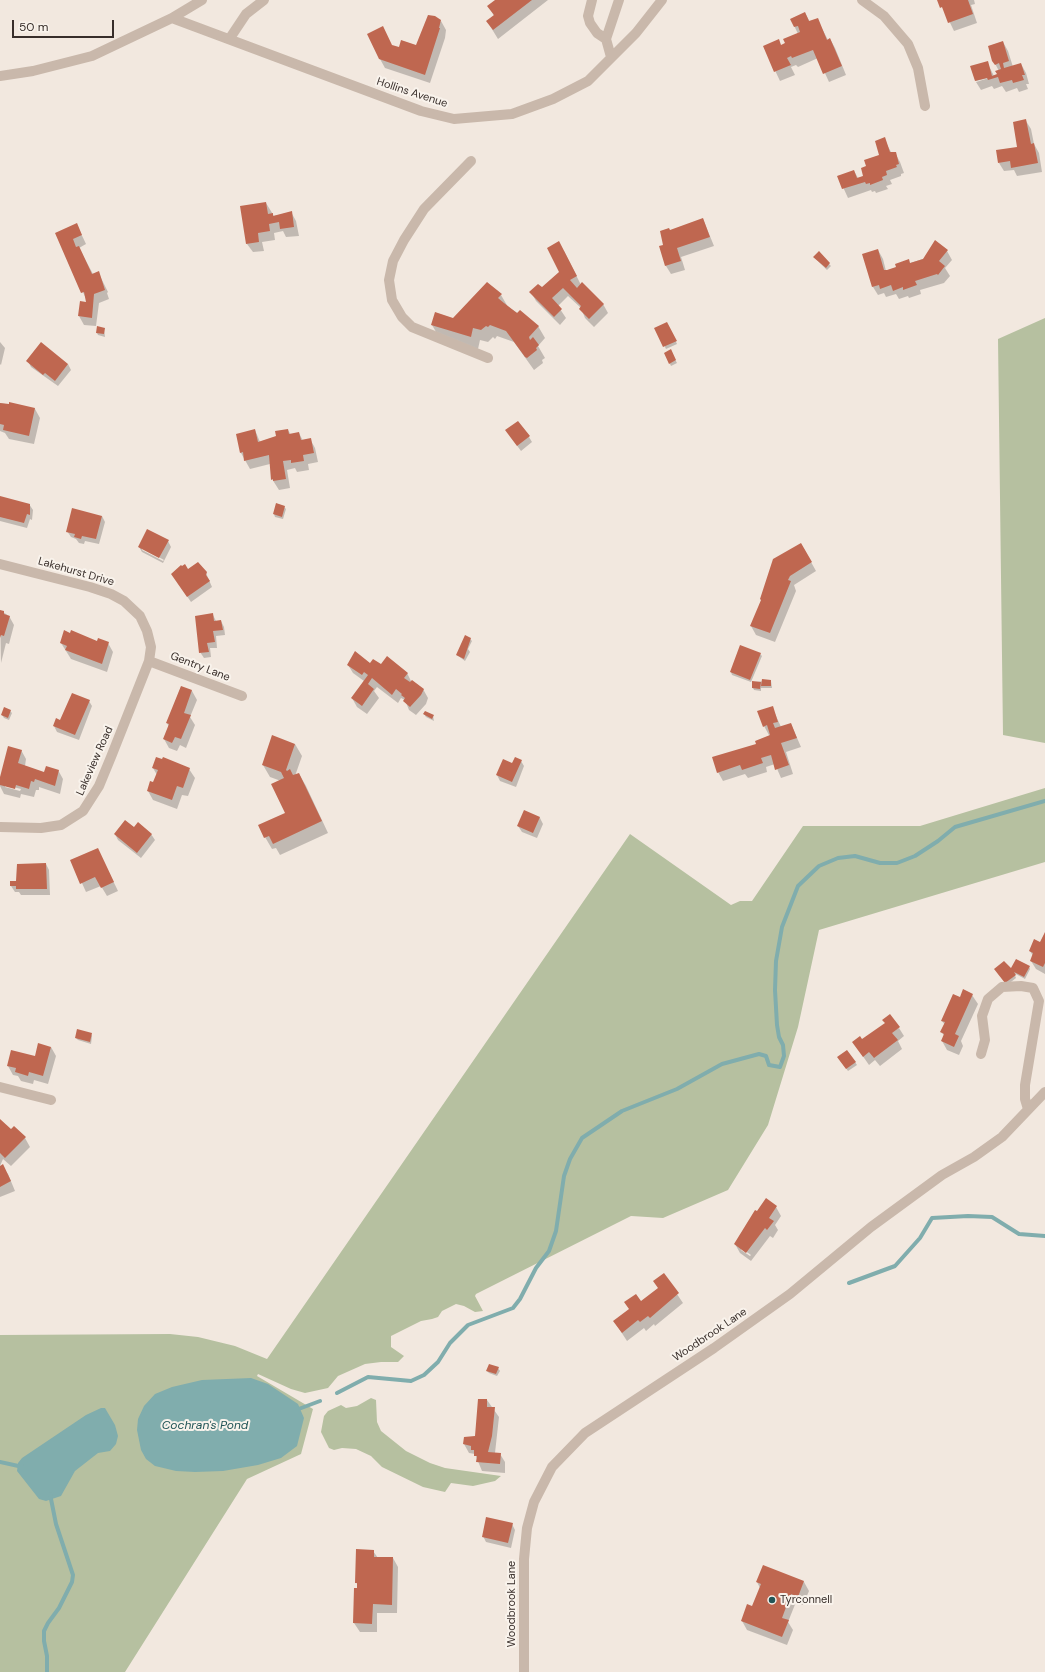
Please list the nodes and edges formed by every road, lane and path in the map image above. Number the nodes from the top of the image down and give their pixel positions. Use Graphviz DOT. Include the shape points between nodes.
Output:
graph roads {
  1 [pos="202,0"];
  2 [pos="264,0"];
  3 [pos="592,0"];
  4 [pos="619,0"];
  5 [pos="662,0"];
  6 [pos="862,0"];
  7 [pos="172,18"];
  8 [pos="230,38"];
  9 [pos="606,39"];
  10 [pos="611,57"];
  11 [pos="0,76"];
  12 [pos="925,106"];
  13 [pos="471,161"];
  14 [pos="488,358"];
  15 [pos="0,564"];
  16 [pos="149,661"];
  17 [pos="242,696"];
  18 [pos="0,827"];
  19 [pos="981,1054"];
  20 [pos="0,1087"];
  21 [pos="1045,1092"];
  22 [pos="52,1100"];
  23 [pos="1028,1109"];
  24 [pos="524,1672"];
  1 -- 7 [label="street"];
  2 -- 8 [label="street" via="246,14"];
  3 -- 9 [label="street" via="588,16 597,33"];
  4 -- 9 [label="street"];
  5 -- 10 [label="street, Hollins Avenue" via="636,33"];
  6 -- 12 [label="street" via="884,16 908,44 918,68"];
  7 -- 8 [label="street, Hollins Avenue"];
  7 -- 11 [label="street" via="92,56 33,71"];
  8 -- 10 [label="street, Hollins Avenue" via="421,110 454,119 512,114 554,99 588,82"];
  9 -- 10 [label="street"];
  13 -- 14 [label="street" via="424,209 393,261 389,280 392,300 402,317 412,327"];
  15 -- 16 [label="street, Lakehurst Drive" via="90,587 124,601 140,616 147,631 151,647"];
  16 -- 17 [label="street, Gentry Lane"];
  16 -- 18 [label="street, Lakeview Road" via="102,778 83,811 61,825 41,828"];
  19 -- 23 [label="street" via="985,1040 982,1016 988,999 1002,987 1032,988 1039,1001 1025,1085"];
  20 -- 22 [label="street"];
  21 -- 23 [label="street, Woodbrook Lane"];
  23 -- 24 [label="street, Woodbrook Lane" via="1002,1137 942,1175 871,1227 790,1294 714,1348 585,1433 552,1468 534,1502 527,1528 524,1560"];
}
